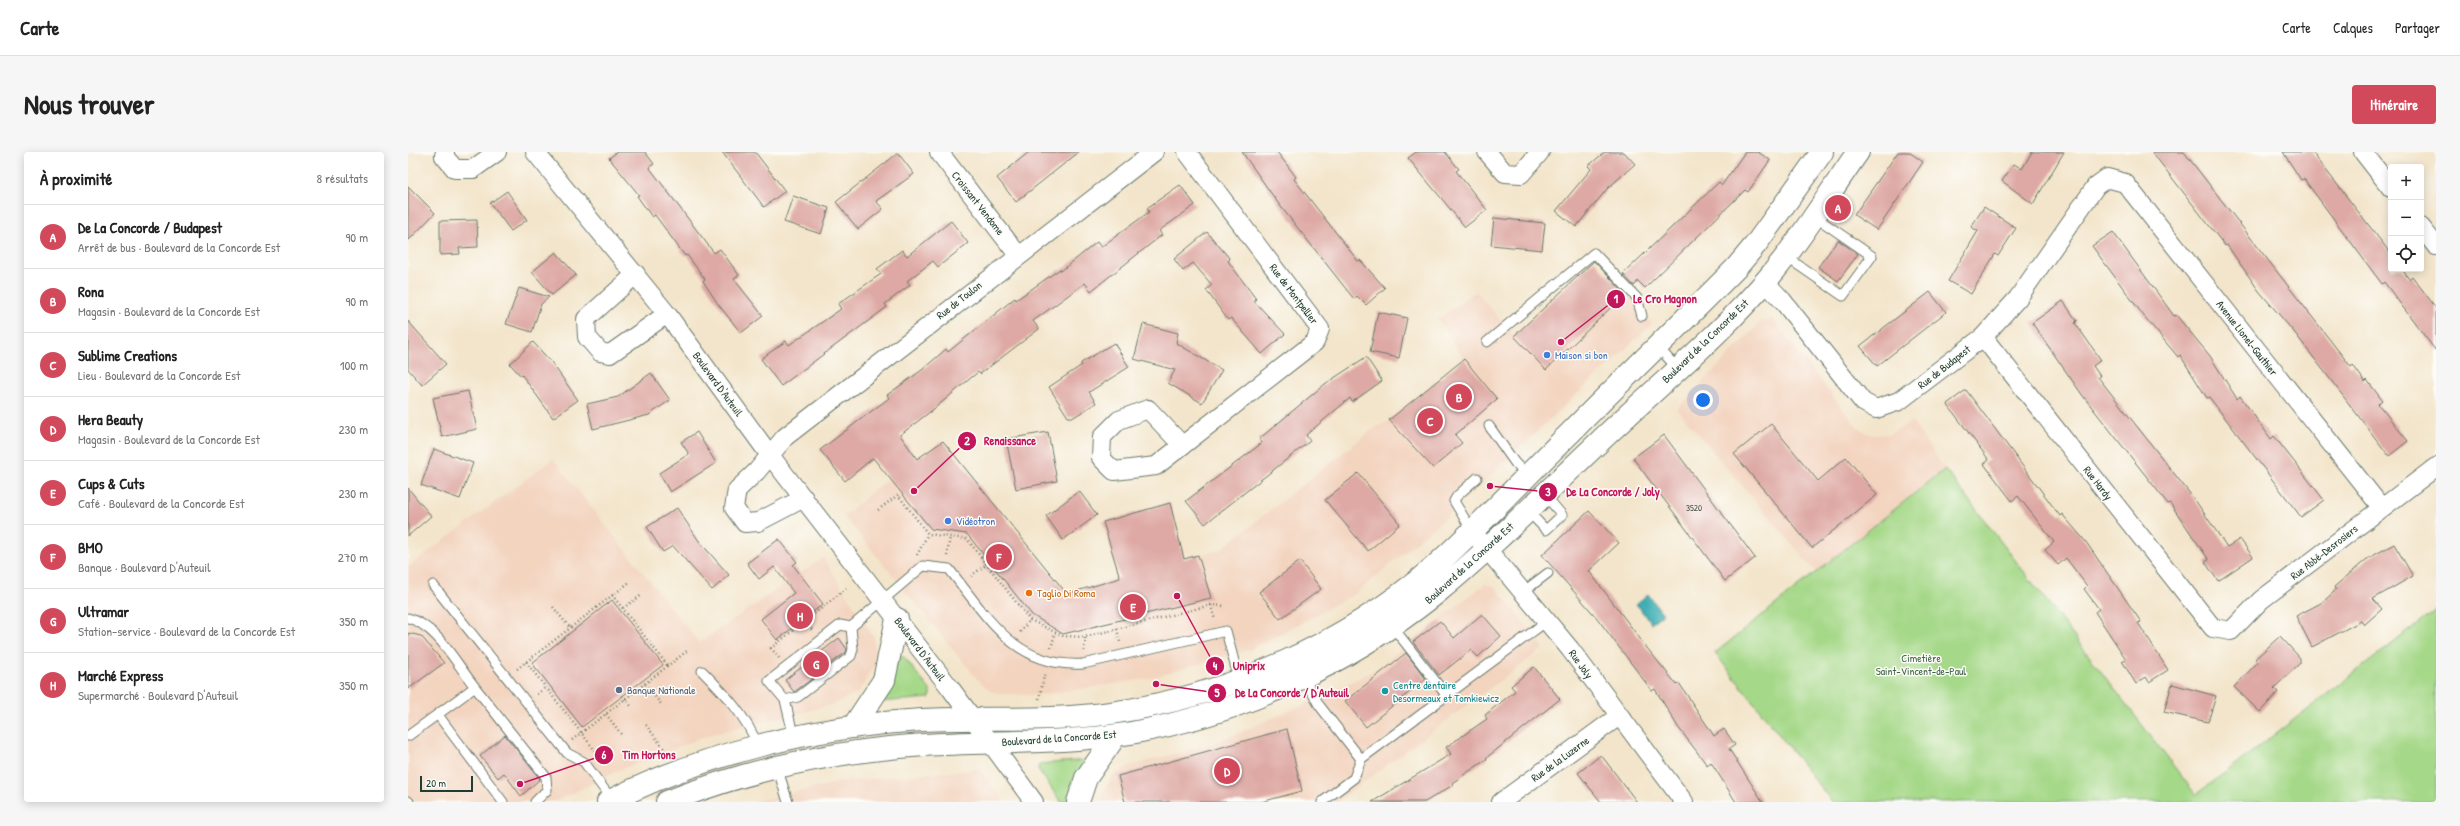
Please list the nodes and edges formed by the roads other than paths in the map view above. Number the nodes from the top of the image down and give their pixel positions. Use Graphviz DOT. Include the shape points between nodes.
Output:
graph roads {
  1 [pos="445,152"];
  2 [pos="497,152"];
  3 [pos="535,152"];
  4 [pos="939,152"];
  5 [pos="1154,152"];
  6 [pos="1188,152"];
  7 [pos="1487,152"];
  8 [pos="1540,152"];
  9 [pos="1822,152"];
  10 [pos="1858,152"];
  11 [pos="2363,152"];
  12 [pos="2107,178"];
  13 [pos="2388,184"];
  14 [pos="1814,216"];
  15 [pos="2424,230"];
  16 [pos="2436,246"];
  17 [pos="1018,255"];
  18 [pos="1785,256"];
  19 [pos="636,274"];
  20 [pos="1765,282"];
  21 [pos="667,314"];
  22 [pos="1642,316"];
  23 [pos="1982,337"];
  24 [pos="1487,342"];
  25 [pos="1657,346"];
  26 [pos="1677,368"];
  27 [pos="1489,426"];
  28 [pos="1181,444"];
  29 [pos="769,454"];
  30 [pos="2436,466"];
  31 [pos="1527,476"];
  32 [pos="1477,478"];
  33 [pos="804,498"];
  34 [pos="2381,507"];
  35 [pos="1472,531"];
  36 [pos="1486,548"];
  37 [pos="1548,573"];
  38 [pos="433,585"];
  39 [pos="1524,592"];
  40 [pos="883,600"];
  41 [pos="408,618"];
  42 [pos="897,619"];
  43 [pos="1547,621"];
  44 [pos="851,626"];
  45 [pos="1392,626"];
  46 [pos="2213,628"];
  47 [pos="806,652"];
  48 [pos="702,671"];
  49 [pos="826,676"];
  50 [pos="1304,678"];
  51 [pos="1239,680"];
  52 [pos="474,686"];
  53 [pos="1446,696"];
  54 [pos="785,700"];
  55 [pos="438,715"];
  56 [pos="1619,716"];
  57 [pos="973,719"];
  58 [pos="853,727"];
  59 [pos="1116,735"];
  60 [pos="408,736"];
  61 [pos="794,738"];
  62 [pos="990,742"];
  63 [pos="758,747"];
  64 [pos="1362,759"];
  65 [pos="777,767"];
  66 [pos="611,801"];
  67 [pos="503,802"];
  68 [pos="535,802"];
  69 [pos="667,802"];
  70 [pos="788,802"];
  71 [pos="1034,802"];
  72 [pos="1078,802"];
  73 [pos="1322,802"];
  74 [pos="1501,802"];
  75 [pos="1684,802"];
  1 -- 2 [label="street" via="444,156 455,169 473,169"];
  3 -- 19 [label="street, Boulevard D'Auteuil"];
  4 -- 17 [label="street, Croissant Vendome"];
  5 -- 17 [label="street, Rue de Toulon"];
  6 -- 28 [label="street, Rue de Montpellier" via="1320,329 1315,342"];
  7 -- 8 [label="street" via="1505,173 1521,174"];
  9 -- 25 [label="street, Boulevard de la Concorde Est" via="1746,257"];
  10 -- 14 [label="street, Boulevard de la Concorde Est"];
  11 -- 13 [label="street"];
  12 -- 23 [label="street, Rue de Budapest" via="2096,186 2018,298"];
  12 -- 34 [label="street, Avenue Lionel-Gauthier" via="2125,184"];
  14 -- 18 [label="street, Boulevard de la Concorde Est"];
  14 -- 18 [label="lane" via="1872,256 1843,296"];
  15 -- 16 [label="street"];
  17 -- 29 [label="street, Rue de Toulon" via="784,436"];
  18 -- 20 [label="street, Boulevard de la Concorde Est"];
  19 -- 21 [label="street, Boulevard D'Auteuil"];
  19 -- 21 [label="street" via="586,319 587,337 600,352 610,354"];
  20 -- 23 [label="street, Rue de Budapest" via="1862,402 1876,409 1899,401"];
  20 -- 26 [label="street, Boulevard de la Concorde Est"];
  21 -- 29 [label="street, Boulevard D'Auteuil"];
  22 -- 24 [label="lane" via="1637,298 1594,253"];
  23 -- 46 [label="street, Rue Hardy"];
  25 -- 26 [label="lane"];
  25 -- 31 [label="street, Boulevard de la Concorde Est"];
  26 -- 36 [label="street, Boulevard de la Concorde Est"];
  27 -- 31 [label="lane"];
  29 -- 33 [label="street, Boulevard D'Auteuil"];
  29 -- 33 [label="street" via="757,471 737,490 734,508 745,523 758,522"];
  30 -- 34 [label="street, Rue Abbé-Desrosiers"];
  31 -- 35 [label="street, Boulevard de la Concorde Est"];
  32 -- 35 [label="lane" via="1454,501"];
  33 -- 40 [label="street, Boulevard D'Auteuil"];
  34 -- 46 [label="street, Rue Abbé-Desrosiers" via="2261,600 2231,631"];
  35 -- 36 [label="street, Rue Joly"];
  35 -- 51 [label="street, Boulevard de la Concorde Est" via="1423,576 1361,620 1307,651"];
  36 -- 39 [label="street, Rue Joly"];
  36 -- 45 [label="street, Boulevard de la Concorde Est" via="1449,583"];
  37 -- 39 [label="lane"];
  38 -- 66 [label="lane" via="566,754 584,762"];
  39 -- 43 [label="street, Rue Joly"];
  40 -- 42 [label="street, Boulevard D'Auteuil"];
  40 -- 44 [label="lane"];
  40 -- 51 [label="lane" via="923,566 946,569 1010,643 1040,659 1061,664 1083,664 1226,631"];
  41 -- 52 [label="lane" via="420,622 431,630"];
  42 -- 57 [label="street, Boulevard D'Auteuil"];
  42 -- 58 [label="street" via="884,680"];
  43 -- 53 [label="lane"];
  43 -- 56 [label="street, Rue Joly"];
  44 -- 47 [label="lane" via="840,625"];
  44 -- 49 [label="lane" via="853,653"];
  45 -- 50 [label="street, Boulevard de la Concorde Est" via="1358,649"];
  45 -- 53 [label="lane"];
  47 -- 49 [label="lane"];
  47 -- 54 [label="lane" via="770,681"];
  48 -- 63 [label="lane" via="722,691 749,726"];
  49 -- 54 [label="lane" via="798,697"];
  50 -- 59 [label="street, Boulevard de la Concorde Est" via="1209,714"];
  50 -- 64 [label="lane" via="1319,704"];
  51 -- 57 [label="street, Boulevard de la Concorde Est" via="1163,703 1111,713"];
  52 -- 55 [label="lane"];
  52 -- 68 [label="lane" via="546,777 547,790"];
  53 -- 64 [label="lane"];
  54 -- 61 [label="lane"];
  55 -- 60 [label="lane"];
  55 -- 67 [label="lane"];
  56 -- 74 [label="street, Rue de la Luzerne"];
  56 -- 75 [label="street, Rue Joly"];
  57 -- 58 [label="street, Boulevard de la Concorde Est"];
  57 -- 62 [label="street, Boulevard D'Auteuil"];
  58 -- 61 [label="street"];
  59 -- 62 [label="street, Boulevard de la Concorde Est"];
  59 -- 72 [label="street" via="1086,778"];
  61 -- 63 [label="street"];
  62 -- 65 [label="street, Boulevard de la Concorde Est" via="871,749"];
  62 -- 71 [label="street, Boulevard D'Auteuil"];
  63 -- 66 [label="street" via="681,771"];
  64 -- 73 [label="lane" via="1354,778"];
  65 -- 69 [label="street, Boulevard de la Concorde Est" via="726,781"];
  65 -- 70 [label="lane"];
}
